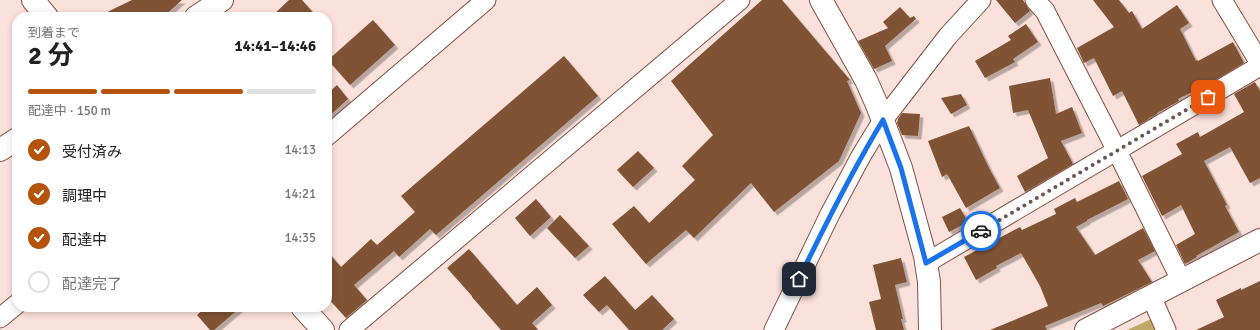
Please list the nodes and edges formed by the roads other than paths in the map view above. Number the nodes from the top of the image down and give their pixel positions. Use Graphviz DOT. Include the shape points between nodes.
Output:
graph roads {
  1 [pos="33,0"];
  2 [pos="222,0"];
  3 [pos="486,0"];
  4 [pos="740,0"];
  5 [pos="821,0"];
  6 [pos="981,0"];
  7 [pos="1035,0"];
  8 [pos="1222,0"];
  9 [pos="43,12"];
  10 [pos="204,12"];
  11 [pos="1260,65"];
  12 [pos="883,120"];
  13 [pos="332,132"];
  14 [pos="12,142"];
  15 [pos="0,150"];
  16 [pos="1117,151"];
  17 [pos="1260,240"];
  18 [pos="926,263"];
  19 [pos="1182,280"];
  20 [pos="1151,296"];
  21 [pos="12,308"];
  22 [pos="307,312"];
  23 [pos="0,318"];
  24 [pos="323,330"];
  25 [pos="349,330"];
  26 [pos="774,330"];
  27 [pos="930,330"];
  28 [pos="1086,330"];
  29 [pos="1166,330"];
  1 -- 9 [label="main road"];
  2 -- 10 [label="main road"];
  3 -- 13 [label="street"];
  4 -- 25 [label="street"];
  5 -- 12 [label="main road" via="866,80"];
  6 -- 12 [label="street" via="948,36"];
  7 -- 16 [label="street" via="1045,11"];
  8 -- 11 [label="street"];
  11 -- 16 [label="street"];
  12 -- 18 [label="main road" via="901,168"];
  12 -- 26 [label="street" via="830,214"];
  14 -- 15 [label="main road"];
  16 -- 18 [label="street"];
  16 -- 19 [label="street"];
  17 -- 19 [label="main road"];
  18 -- 27 [label="main road"];
  19 -- 20 [label="main road"];
  20 -- 28 [label="main road"];
  20 -- 29 [label="street"];
  21 -- 23 [label="street"];
  22 -- 24 [label="main road"];
}
